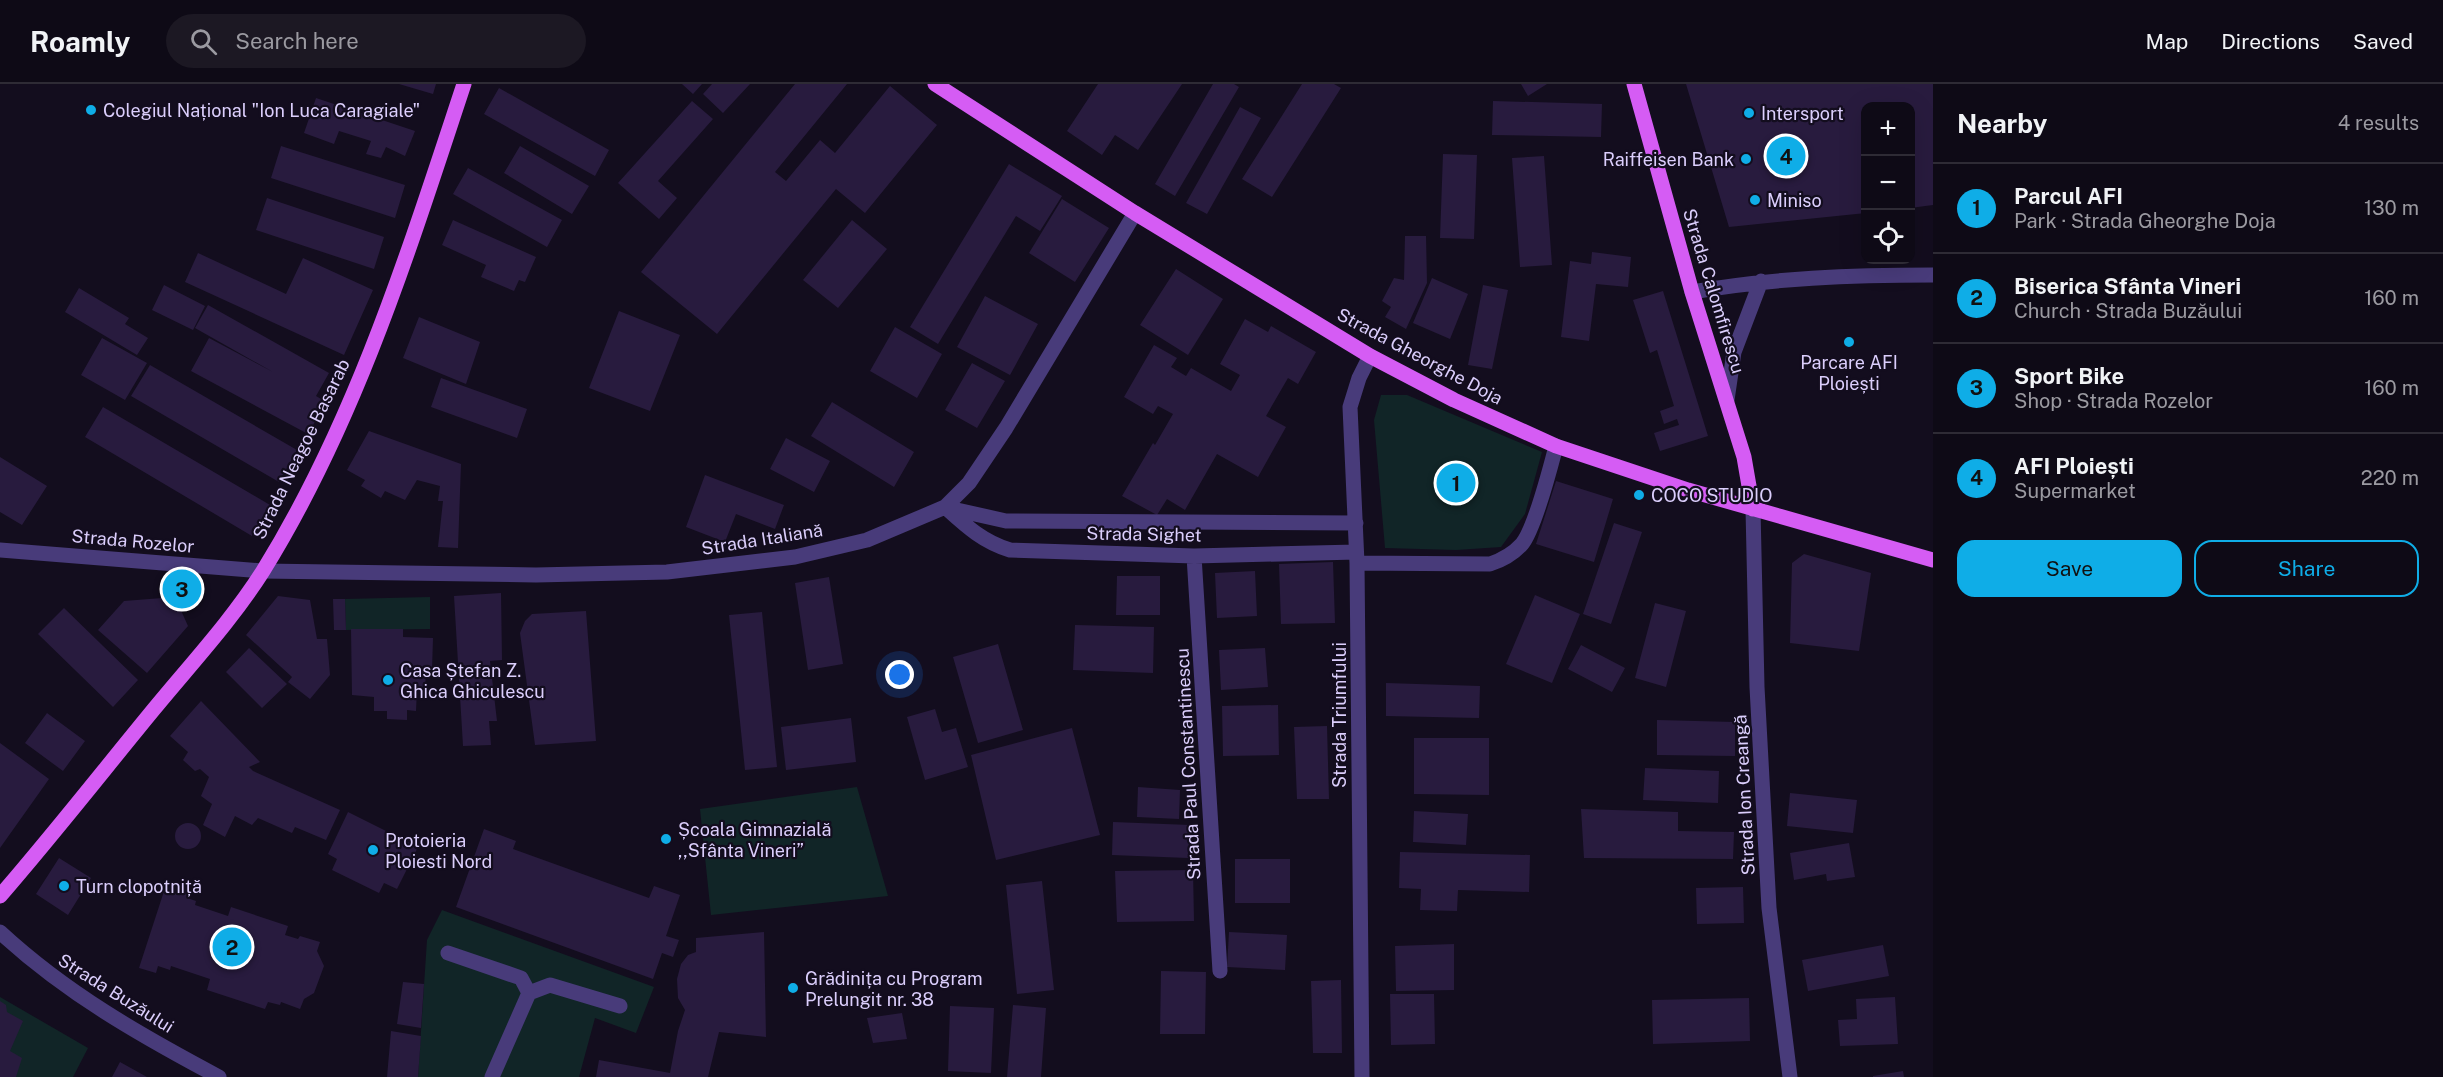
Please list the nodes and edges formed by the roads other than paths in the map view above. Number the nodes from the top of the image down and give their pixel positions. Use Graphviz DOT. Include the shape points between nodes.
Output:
graph roads {
  1 [pos="464,84"];
  2 [pos="935,84"];
  3 [pos="1634,84"];
  4 [pos="1136,213"];
  5 [pos="1933,275"];
  6 [pos="1761,281"];
  7 [pos="1692,292"];
  8 [pos="1370,356"];
  9 [pos="1727,400"];
  10 [pos="1557,446"];
  11 [pos="945,507"];
  12 [pos="1753,509"];
  13 [pos="1356,524"];
  14 [pos="0,550"];
  15 [pos="1194,555"];
  16 [pos="1357,557"];
  17 [pos="1933,560"];
  18 [pos="262,571"];
  19 [pos="0,896"];
  20 [pos="0,932"];
  21 [pos="448,952"];
  22 [pos="1220,971"];
  23 [pos="529,993"];
  24 [pos="620,1005"];
  25 [pos="219,1077"];
  26 [pos="492,1077"];
  27 [pos="1362,1077"];
  28 [pos="1790,1077"];
  1 -- 18 [label="main road, Strada Neagoe Basarab" via="364,365 312,480"];
  2 -- 4 [label="main road, Strada Gheorghe Doja"];
  3 -- 7 [label="main road, Strada Calomfirescu"];
  4 -- 8 [label="main road, Strada Gheorghe Doja"];
  4 -- 11 [label="street, Strada Italiană" via="1006,428 969,483"];
  5 -- 6 [label="street"];
  6 -- 7 [label="street"];
  6 -- 9 [label="street" via="1734,352"];
  7 -- 9 [label="main road, Strada Calomfirescu"];
  8 -- 10 [label="main road, Strada Gheorghe Doja" via="1454,400"];
  8 -- 13 [label="street, Strada Triumfului" via="1350,407"];
  9 -- 12 [label="main road, Strada Calomfirescu" via="1744,457"];
  10 -- 12 [label="main road, Strada Gheorghe Doja"];
  10 -- 16 [label="street, Strada Sighet" via="1523,543 1504,559 1490,564"];
  11 -- 13 [label="street" via="1006,521"];
  11 -- 15 [label="street, Strada Sighet" via="976,535 1010,550"];
  11 -- 18 [label="street, Strada Italiană" via="867,540 795,557 667,572 536,575"];
  12 -- 17 [label="main road, Strada Gheorghe Doja"];
  12 -- 28 [label="street, Strada Ion Creangă" via="1757,687 1769,908"];
  13 -- 16 [label="street, Strada Triumfului"];
  14 -- 18 [label="street, Strada Rozelor"];
  15 -- 16 [label="street, Strada Sighet"];
  15 -- 22 [label="street, Strada Paul Constantinescu"];
  16 -- 27 [label="street, Strada Triumfului"];
  18 -- 19 [label="main road, Strada Neagoe Basarab" via="214,636"];
  20 -- 25 [label="street, Strada Buzăului" via="66,987"];
  21 -- 23 [label="street" via="521,978"];
  23 -- 24 [label="street" via="550,985"];
  23 -- 26 [label="street"];
}
